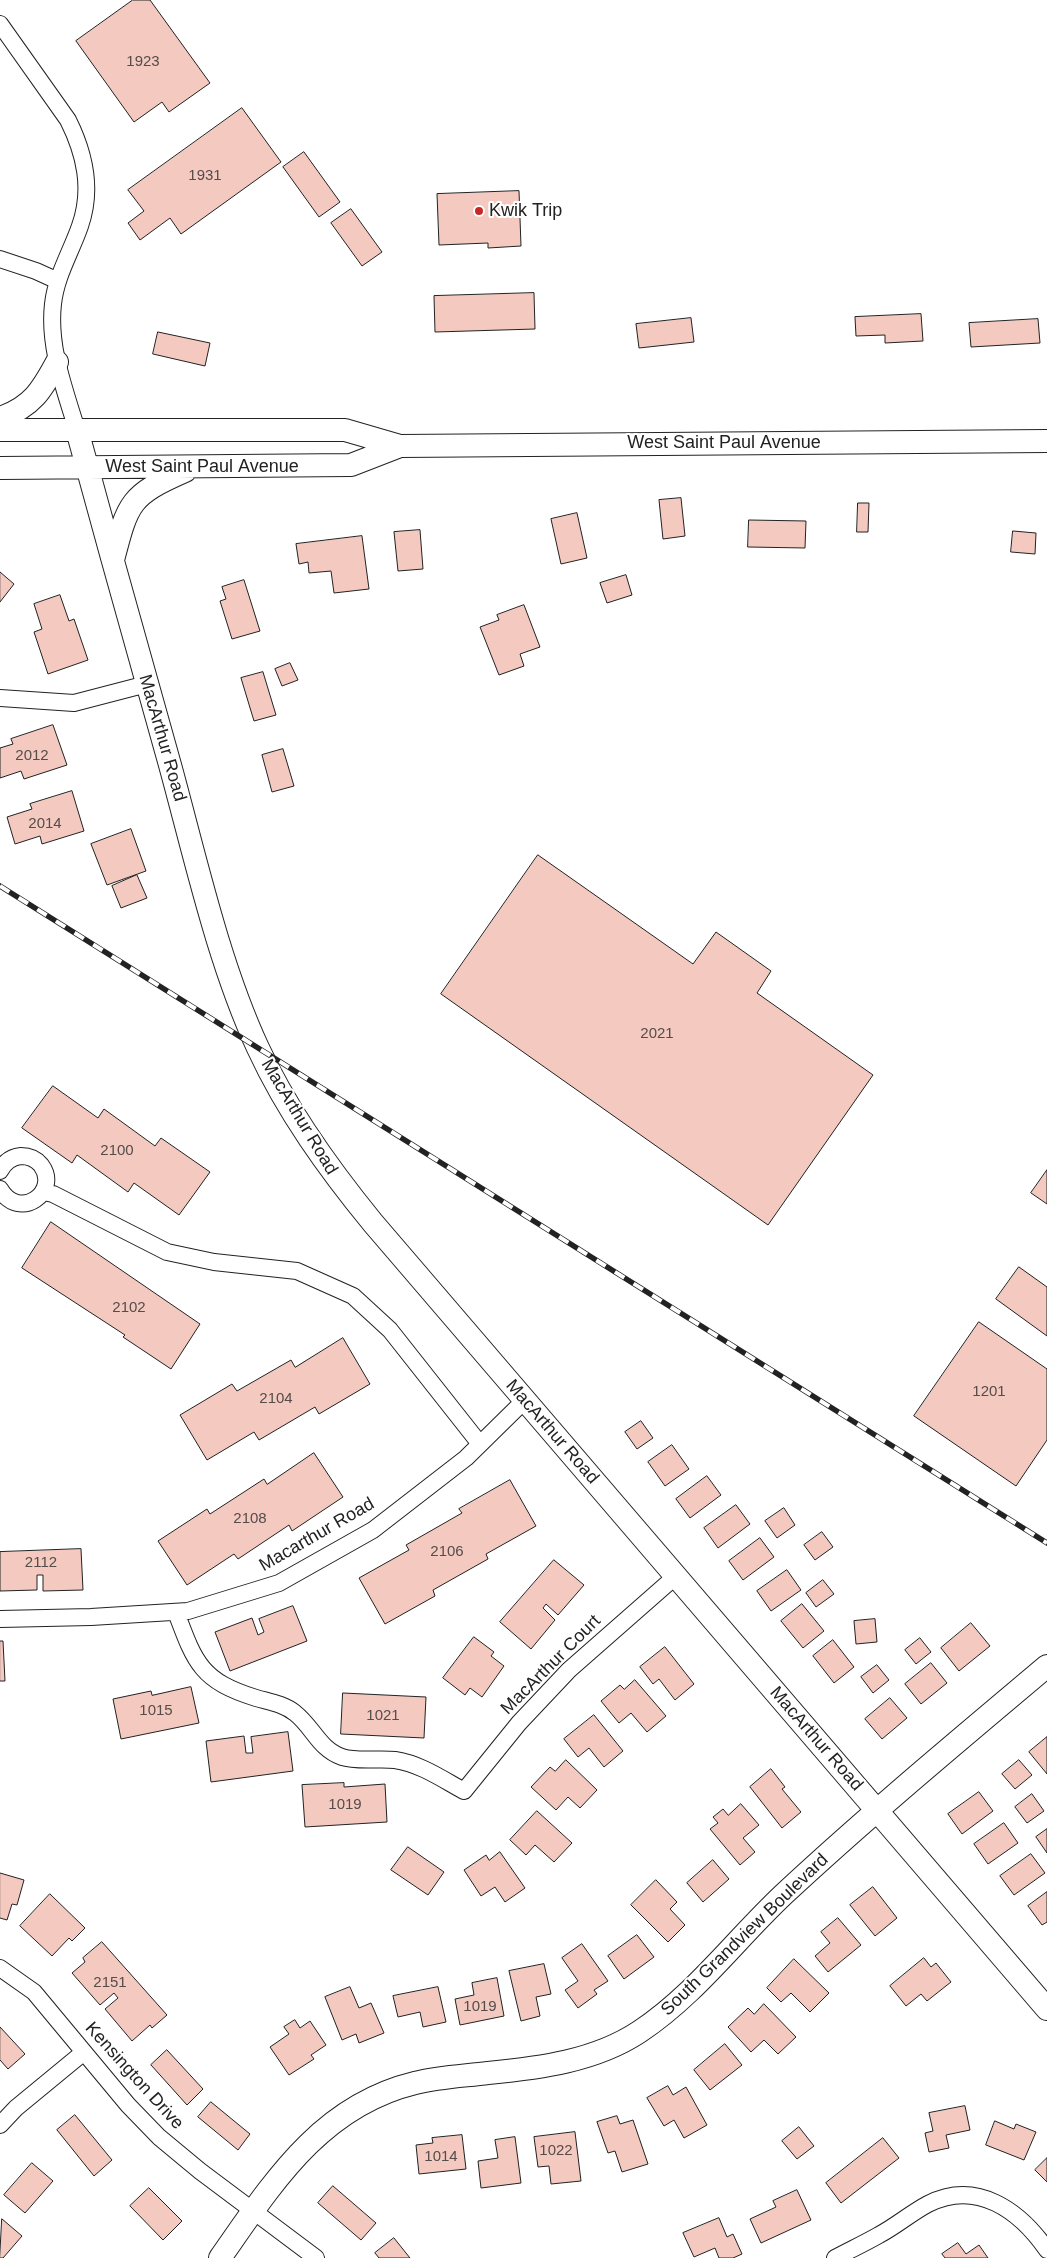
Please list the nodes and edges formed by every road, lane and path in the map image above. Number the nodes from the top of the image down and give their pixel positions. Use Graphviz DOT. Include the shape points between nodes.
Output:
graph roads {
  1 [pos="0,24"];
  2 [pos="0,259"];
  3 [pos="58,281"];
  4 [pos="57,362"];
  5 [pos="0,418"];
  6 [pos="0,430"];
  7 [pos="77,430"];
  8 [pos="1047,441"];
  9 [pos="400,446"];
  10 [pos="195,467"];
  11 [pos="0,468"];
  12 [pos="87,468"];
  13 [pos="113,561"];
  14 [pos="147,684"];
  15 [pos="0,698"];
  16 [pos="0,1171"];
  17 [pos="0,1189"];
  18 [pos="43,1192"];
  19 [pos="525,1400"];
  20 [pos="480,1444"];
  21 [pos="676,1576"];
  22 [pos="176,1612"];
  23 [pos="0,1619"];
  24 [pos="1047,1666"];
  25 [pos="878,1811"];
  26 [pos="0,1968"];
  27 [pos="1047,2008"];
  28 [pos="84,2052"];
  29 [pos="0,2124"];
  30 [pos="253,2211"];
  31 [pos="1047,2250"];
  32 [pos="220,2258"];
  33 [pos="316,2258"];
  34 [pos="835,2258"];
  1 -- 3 [label="street, MacArthur Road" via="68,120 83,157 87,193 84,210"];
  2 -- 3 [label="street"];
  3 -- 4 [label="street, MacArthur Road" via="52,333"];
  4 -- 5 [label="street" via="32,401 18,412"];
  4 -- 7 [label="street, MacArthur Road"];
  6 -- 7 [label="street, West Saint Paul Avenue"];
  7 -- 9 [label="street, West Saint Paul Avenue" via="345,430"];
  7 -- 12 [label="street, MacArthur Road"];
  8 -- 9 [label="street, West Saint Paul Avenue"];
  9 -- 10 [label="street, West Saint Paul Avenue" via="351,465"];
  10 -- 12 [label="street, West Saint Paul Avenue"];
  10 -- 13 [label="street" via="153,485 133,503 122,524"];
  11 -- 12 [label="street, West Saint Paul Avenue"];
  12 -- 13 [label="street, MacArthur Road"];
  13 -- 14 [label="street, MacArthur Road"];
  14 -- 15 [label="street" via="74,703"];
  14 -- 19 [label="street, MacArthur Road" via="239,1002 275,1081 333,1174"];
  16 -- 18 [label="street" via="8,1160 32,1158 39,1162 46,1176"];
  17 -- 18 [label="street" via="17,1204 32,1202"];
  18 -- 20 [label="street" via="53,1194 167,1252 214,1262 297,1271 353,1296 390,1330"];
  19 -- 20 [label="street, Macarthur Road"];
  19 -- 21 [label="street, MacArthur Road"];
  20 -- 22 [label="street, Macarthur Road" via="373,1530 279,1583"];
  21 -- 22 [label="street, MacArthur Court" via="569,1670 519,1723 464,1791 416,1764 342,1757 322,1746 296,1713 283,1705 218,1683 190,1650"];
  21 -- 25 [label="street, MacArthur Road"];
  22 -- 23 [label="street, Macarthur Road"];
  24 -- 25 [label="street, South Grandview Boulevard"];
  25 -- 27 [label="street, MacArthur Road"];
  25 -- 30 [label="street, South Grandview Boulevard" via="783,1895 680,2001 636,2034 583,2057 542,2066 431,2080 375,2097 312,2139"];
  26 -- 28 [label="street, Kensington Drive" via="34,1992"];
  28 -- 29 [label="street"];
  28 -- 30 [label="street, Kensington Drive" via="159,2137"];
  30 -- 32 [label="street, South Grandview Boulevard"];
  30 -- 33 [label="street, Kensington Drive"];
  31 -- 34 [label="street" via="1016,2214 984,2198 963,2196 928,2204 880,2235"];
}
